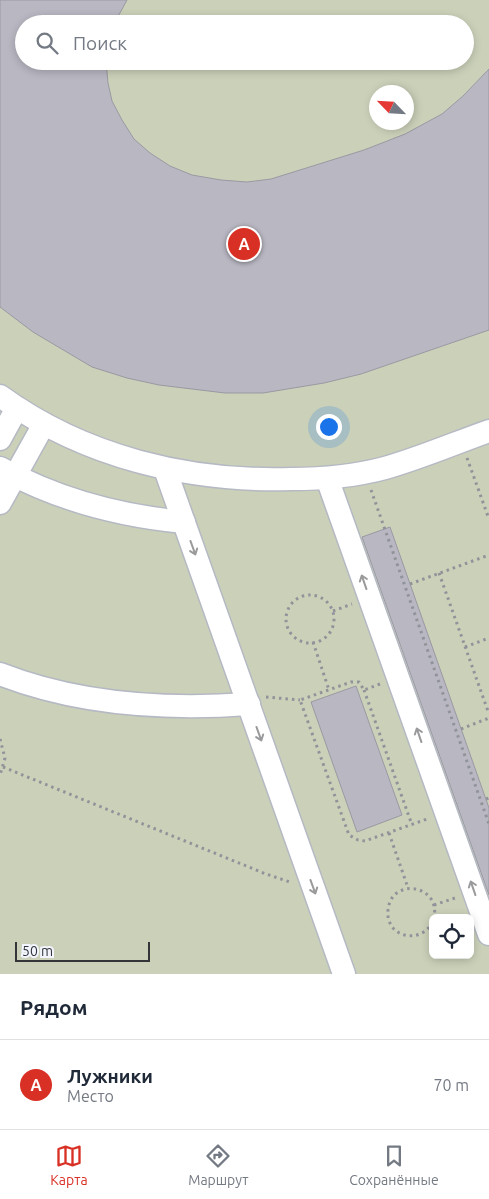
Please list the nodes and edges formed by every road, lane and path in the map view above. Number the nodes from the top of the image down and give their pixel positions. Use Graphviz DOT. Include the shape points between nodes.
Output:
graph roads {
  1 [pos="8,402"];
  2 [pos="44,424"];
  3 [pos="489,431"];
  4 [pos="0,439"];
  5 [pos="461,441"];
  6 [pos="165,469"];
  7 [pos="7,472"];
  8 [pos="327,478"];
  9 [pos="371,489"];
  10 [pos="0,503"];
  11 [pos="489,520"];
  12 [pos="184,522"];
  13 [pos="489,555"];
  14 [pos="439,573"];
  15 [pos="410,584"];
  16 [pos="489,638"];
  17 [pos="313,642"];
  18 [pos="465,646"];
  19 [pos="0,674"];
  20 [pos="398,676"];
  21 [pos="329,690"];
  22 [pos="364,690"];
  23 [pos="247,698"];
  24 [pos="300,700"];
  25 [pos="489,714"];
  26 [pos="489,718"];
  27 [pos="461,729"];
  28 [pos="0,739"];
  29 [pos="3,767"];
  30 [pos="0,775"];
  31 [pos="446,812"];
  32 [pos="489,824"];
  33 [pos="412,825"];
  34 [pos="388,833"];
  35 [pos="313,886"];
  36 [pos="408,888"];
  37 [pos="434,914"];
  38 [pos="429,927"];
  39 [pos="489,934"];
  40 [pos="344,974"];
  1 -- 2 [label="street"];
  1 -- 4 [label="street"];
  2 -- 6 [label="street" via="114,455"];
  2 -- 7 [label="street"];
  3 -- 5 [label="street"];
  5 -- 8 [label="street" via="385,468"];
  5 -- 11 [label="path"];
  6 -- 8 [label="street" via="244,479"];
  6 -- 12 [label="street"];
  7 -- 10 [label="street"];
  7 -- 12 [label="street" via="102,509"];
  20 -- 8 [label="street, one-way"];
  9 -- 32 [label="path"];
  12 -- 23 [label="street, one-way"];
  13 -- 14 [label="path"];
  14 -- 15 [label="path"];
  14 -- 18 [label="path"];
  16 -- 18 [label="path"];
  17 -- 17 [label="path" via="320,641 330,632 334,618 330,605 311,594 292,603 286,623 293,636"];
  17 -- 21 [label="path"];
  18 -- 25 [label="path"];
  19 -- 23 [label="street" via="62,692 126,704 180,707"];
  20 -- 22 [label="path"];
  31 -- 20 [label="street, one-way"];
  21 -- 22 [label="path" via="355,681"];
  21 -- 24 [label="path"];
  22 -- 33 [label="path"];
  23 -- 24 [label="path"];
  23 -- 35 [label="street, one-way"];
  24 -- 34 [label="path" via="346,831 353,838 365,841"];
  26 -- 27 [label="path"];
  28 -- 29 [label="path" via="5,754"];
  29 -- 30 [label="path"];
  29 -- 35 [label="path" via="266,874"];
  31 -- 33 [label="path"];
  39 -- 31 [label="street, one-way"];
  33 -- 34 [label="path"];
  34 -- 36 [label="path"];
  35 -- 40 [label="street, one-way"];
  36 -- 37 [label="path" via="422,890 432,899"];
  36 -- 38 [label="path" via="395,894 388,907 387,914 393,927 412,936"];
}
